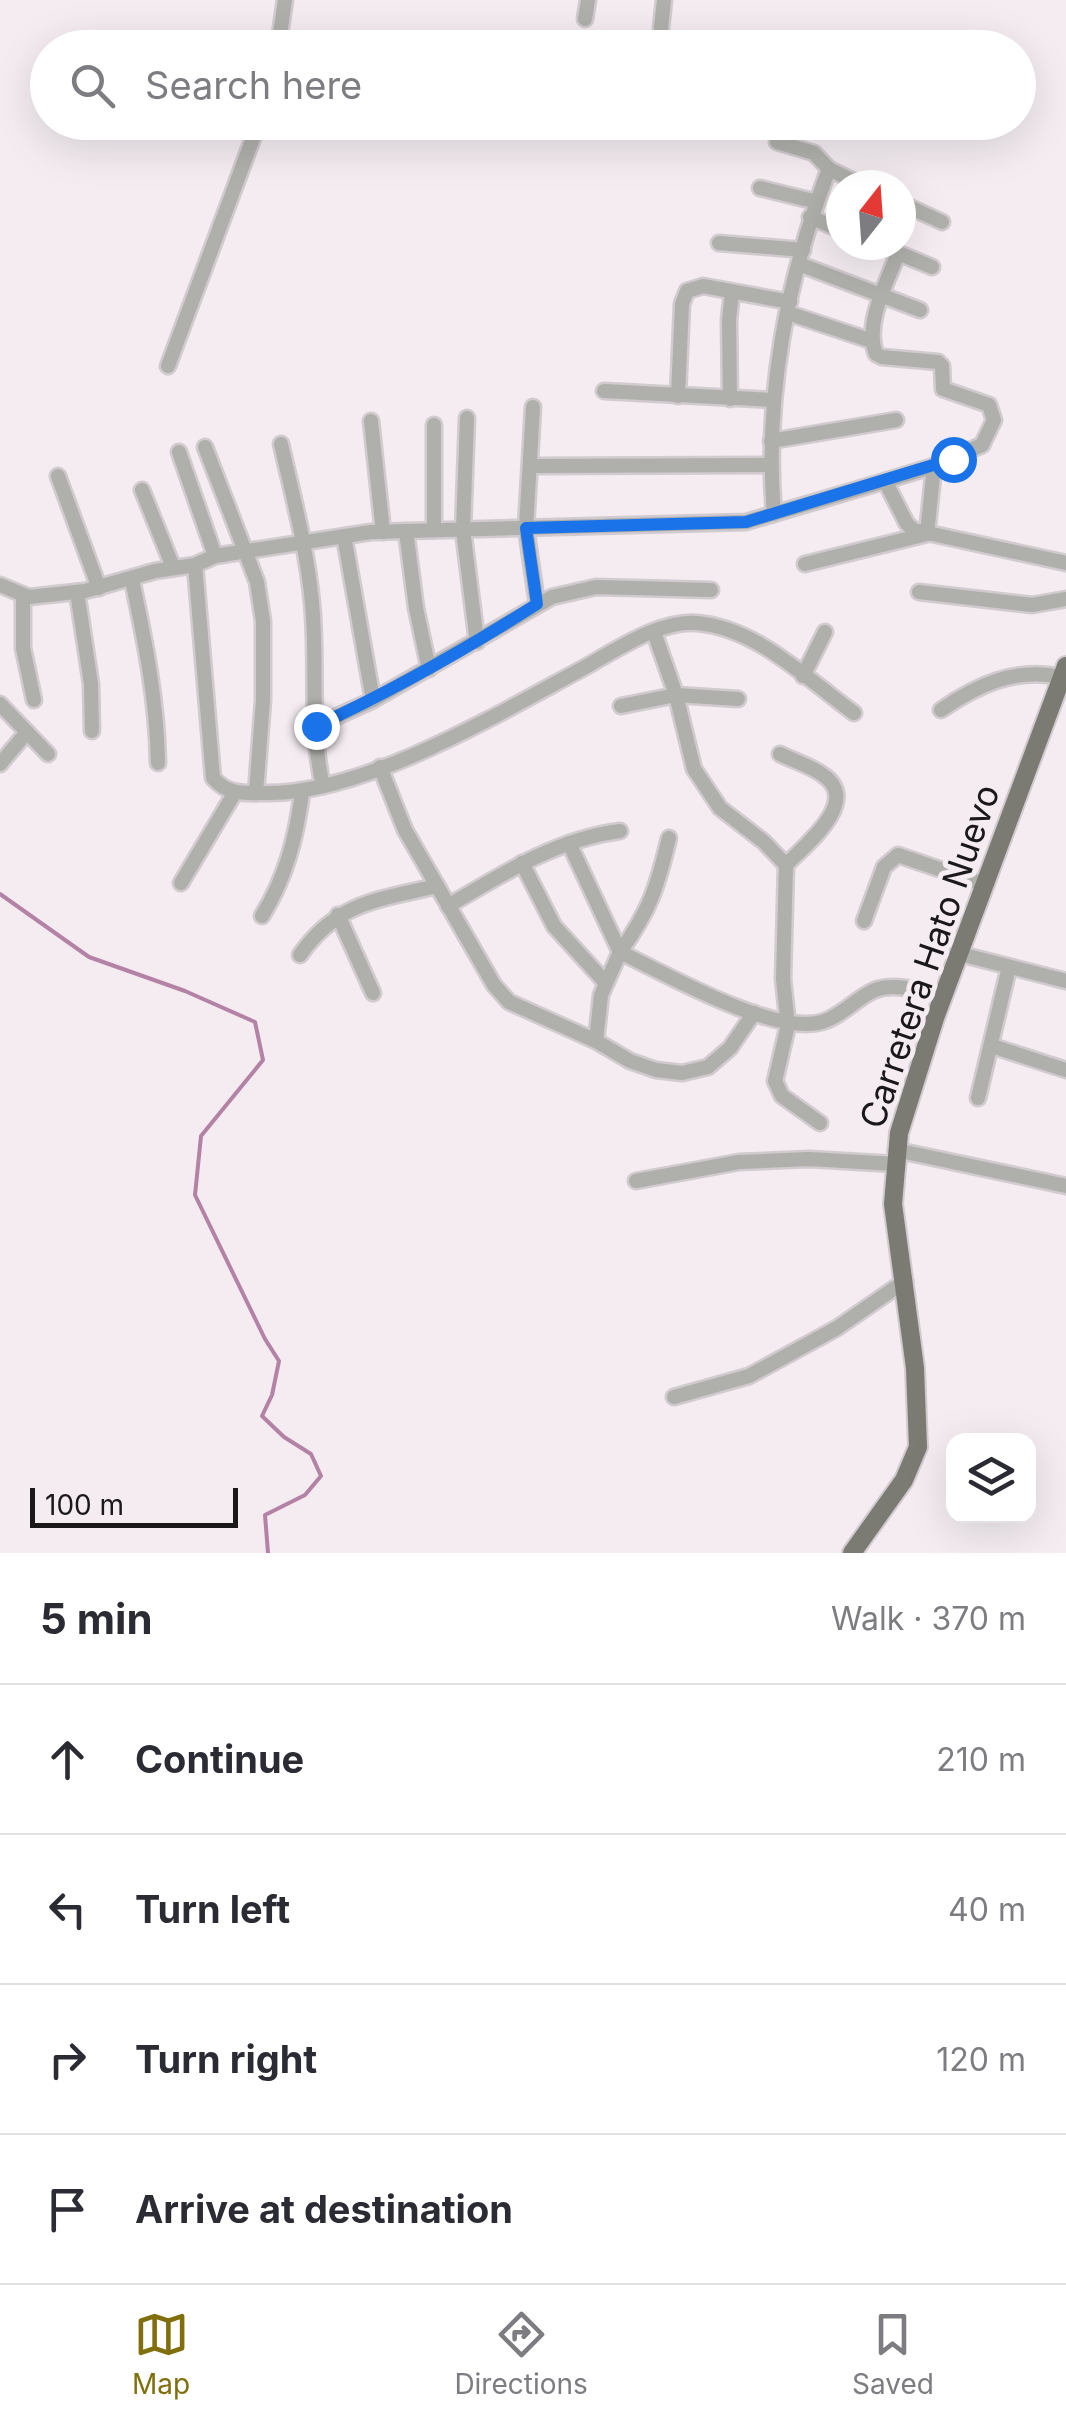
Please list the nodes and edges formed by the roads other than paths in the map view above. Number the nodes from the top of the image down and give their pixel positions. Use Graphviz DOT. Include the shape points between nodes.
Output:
graph roads {
  1 [pos="286,0"];
  2 [pos="588,0"];
  3 [pos="664,0"];
  4 [pos="585,19"];
  5 [pos="661,28"];
  6 [pos="281,30"];
  7 [pos="252,140"];
  8 [pos="777,142"];
  9 [pos="829,169"];
  10 [pos="760,188"];
  11 [pos="816,202"];
  12 [pos="916,210"];
  13 [pos="810,217"];
  14 [pos="942,222"];
  15 [pos="826,224"];
  16 [pos="720,243"];
  17 [pos="801,257"];
  18 [pos="895,260"];
  19 [pos="915,260"];
  20 [pos="932,267"];
  21 [pos="732,292"];
  22 [pos="882,295"];
  23 [pos="789,308"];
  24 [pos="920,310"];
  25 [pos="872,341"];
  26 [pos="168,366"];
  27 [pos="604,391"];
  28 [pos="678,396"];
  29 [pos="730,399"];
  30 [pos="773,400"];
  31 [pos="534,407"];
  32 [pos="466,418"];
  33 [pos="896,420"];
  34 [pos="371,421"];
  35 [pos="434,425"];
  36 [pos="770,441"];
  37 [pos="281,444"];
  38 [pos="205,447"];
  39 [pos="179,452"];
  40 [pos="532,466"];
  41 [pos="770,466"];
  42 [pos="934,466"];
  43 [pos="58,476"];
  44 [pos="886,481"];
  45 [pos="142,490"];
  46 [pos="774,514"];
  47 [pos="526,528"];
  48 [pos="434,530"];
  49 [pos="463,530"];
  50 [pos="406,531"];
  51 [pos="383,532"];
  52 [pos="927,534"];
  53 [pos="344,536"];
  54 [pos="303,542"];
  55 [pos="244,552"];
  56 [pos="215,556"];
  57 [pos="1066,562"];
  58 [pos="805,564"];
  59 [pos="195,565"];
  60 [pos="173,567"];
  61 [pos="132,580"];
  62 [pos="0,585"];
  63 [pos="99,588"];
  64 [pos="712,590"];
  65 [pos="76,592"];
  66 [pos="918,592"];
  67 [pos="23,596"];
  68 [pos="1066,599"];
  69 [pos="537,604"];
  70 [pos="654,632"];
  71 [pos="825,632"];
  72 [pos="477,642"];
  73 [pos="429,668"];
  74 [pos="1063,672"];
  75 [pos="803,676"];
  76 [pos="676,695"];
  77 [pos="738,699"];
  78 [pos="34,700"];
  79 [pos="373,700"];
  80 [pos="0,704"];
  81 [pos="620,706"];
  82 [pos="941,710"];
  83 [pos="854,713"];
  84 [pos="316,726"];
  85 [pos="92,731"];
  86 [pos="27,732"];
  87 [pos="48,754"];
  88 [pos="780,754"];
  89 [pos="158,762"];
  90 [pos="0,764"];
  91 [pos="380,767"];
  92 [pos="323,786"];
  93 [pos="256,793"];
  94 [pos="302,793"];
  95 [pos="234,794"];
  96 [pos="620,831"];
  97 [pos="669,838"];
  98 [pos="569,843"];
  99 [pos="522,864"];
  100 [pos="786,865"];
  101 [pos="181,884"];
  102 [pos="986,885"];
  103 [pos="436,886"];
  104 [pos="448,906"];
  105 [pos="338,915"];
  106 [pos="262,916"];
  107 [pos="864,921"];
  108 [pos="620,952"];
  109 [pos="960,954"];
  110 [pos="300,955"];
  111 [pos="1010,967"];
  112 [pos="605,982"];
  113 [pos="1066,982"];
  114 [pos="373,993"];
  115 [pos="944,996"];
  116 [pos="754,1013"];
  117 [pos="788,1025"];
  118 [pos="596,1042"];
  119 [pos="992,1046"];
  120 [pos="1066,1070"];
  121 [pos="978,1098"];
  122 [pos="820,1123"];
  123 [pos="895,1157"];
  124 [pos="636,1182"];
  125 [pos="1066,1186"];
  126 [pos="905,1281"];
  127 [pos="674,1398"];
  128 [pos="852,1553"];
  1 -- 6 [label="street"];
  2 -- 4 [label="street"];
  3 -- 5 [label="street"];
  7 -- 26 [label="street"];
  8 -- 9 [label="street" via="814,153"];
  9 -- 11 [label="street"];
  10 -- 11 [label="street"];
  11 -- 13 [label="street"];
  12 -- 14 [label="street"];
  13 -- 15 [label="street"];
  13 -- 17 [label="street"];
  16 -- 17 [label="street"];
  17 -- 22 [label="street"];
  17 -- 23 [label="street"];
  18 -- 22 [label="street"];
  19 -- 20 [label="street"];
  21 -- 23 [label="street"];
  21 -- 28 [label="street" via="696,286 684,297"];
  21 -- 29 [label="street"];
  22 -- 24 [label="street"];
  22 -- 25 [label="street"];
  23 -- 25 [label="street"];
  23 -- 30 [label="street"];
  25 -- 42 [label="street" via="880,357 938,362 943,389 992,408 994,420 982,445"];
  27 -- 28 [label="street"];
  28 -- 29 [label="street"];
  29 -- 30 [label="street"];
  30 -- 36 [label="street"];
  31 -- 40 [label="street"];
  32 -- 49 [label="street"];
  33 -- 36 [label="street"];
  34 -- 51 [label="street"];
  35 -- 48 [label="street"];
  36 -- 41 [label="street"];
  37 -- 54 [label="street"];
  38 -- 55 [label="street"];
  39 -- 56 [label="street"];
  40 -- 41 [label="street"];
  40 -- 47 [label="street"];
  41 -- 46 [label="street"];
  42 -- 44 [label="street"];
  42 -- 52 [label="street"];
  43 -- 63 [label="street"];
  44 -- 46 [label="street"];
  44 -- 52 [label="street" via="907,524"];
  45 -- 60 [label="street"];
  46 -- 47 [label="street" via="746,522"];
  47 -- 49 [label="street"];
  47 -- 69 [label="street"];
  48 -- 49 [label="street"];
  48 -- 50 [label="street"];
  49 -- 72 [label="street"];
  50 -- 51 [label="street"];
  50 -- 73 [label="street"];
  51 -- 53 [label="street"];
  52 -- 57 [label="street"];
  52 -- 58 [label="street"];
  53 -- 54 [label="street"];
  53 -- 79 [label="street"];
  54 -- 55 [label="street"];
  54 -- 84 [label="street"];
  55 -- 56 [label="street"];
  55 -- 93 [label="street" via="262,622"];
  56 -- 59 [label="street"];
  59 -- 60 [label="street"];
  59 -- 95 [label="street" via="212,778"];
  60 -- 61 [label="street"];
  61 -- 63 [label="street"];
  61 -- 89 [label="street" via="151,669"];
  62 -- 67 [label="street"];
  63 -- 65 [label="street"];
  64 -- 69 [label="street" via="596,587"];
  65 -- 67 [label="street"];
  65 -- 85 [label="street"];
  66 -- 68 [label="street" via="1032,605"];
  67 -- 78 [label="street" via="23,648"];
  69 -- 72 [label="street"];
  70 -- 75 [label="street" via="693,623 726,628"];
  70 -- 76 [label="street"];
  70 -- 91 [label="street"];
  71 -- 75 [label="street"];
  72 -- 73 [label="street"];
  73 -- 79 [label="street"];
  74 -- 82 [label="street" via="1005,678"];
  74 -- 102 [label="main road, Carretera Hato Nuevo"];
  75 -- 83 [label="street"];
  76 -- 77 [label="street"];
  76 -- 81 [label="street"];
  76 -- 100 [label="street" via="694,769 720,808"];
  79 -- 84 [label="street"];
  80 -- 86 [label="street"];
  84 -- 92 [label="street"];
  86 -- 87 [label="street"];
  86 -- 90 [label="street"];
  88 -- 100 [label="street" via="824,776 836,795 831,815"];
  91 -- 92 [label="street"];
  91 -- 103 [label="street" via="404,830"];
  92 -- 94 [label="street"];
  93 -- 94 [label="street"];
  93 -- 95 [label="street"];
  94 -- 106 [label="street" via="296,836"];
  95 -- 101 [label="street"];
  96 -- 98 [label="street"];
  97 -- 108 [label="street" via="645,918"];
  98 -- 99 [label="street"];
  98 -- 108 [label="street"];
  99 -- 104 [label="street"];
  99 -- 112 [label="street" via="554,926"];
  100 -- 117 [label="street"];
  102 -- 107 [label="street" via="898,855 884,867"];
  102 -- 109 [label="main road, Carretera Hato Nuevo"];
  103 -- 104 [label="street"];
  103 -- 105 [label="street"];
  104 -- 118 [label="street" via="498,992"];
  105 -- 110 [label="street"];
  105 -- 114 [label="street"];
  108 -- 112 [label="street"];
  108 -- 116 [label="street"];
  109 -- 111 [label="street"];
  109 -- 115 [label="main road, Carretera Hato Nuevo"];
  111 -- 113 [label="street"];
  111 -- 119 [label="street"];
  112 -- 118 [label="street"];
  115 -- 117 [label="street" via="877,989 821,1022"];
  115 -- 123 [label="main road, Carretera Hato Nuevo"];
  116 -- 117 [label="street"];
  116 -- 118 [label="street" via="719,1058 682,1074 630,1062"];
  117 -- 122 [label="street" via="775,1081 782,1096"];
  119 -- 120 [label="street"];
  119 -- 121 [label="street"];
  123 -- 124 [label="street" via="739,1162"];
  123 -- 125 [label="street"];
  123 -- 126 [label="main road, Carretera Hato Nuevo" via="893,1204"];
  126 -- 127 [label="street" via="837,1328 748,1376"];
  126 -- 128 [label="main road, Carretera Hato Nuevo" via="918,1447 904,1480"];
}
